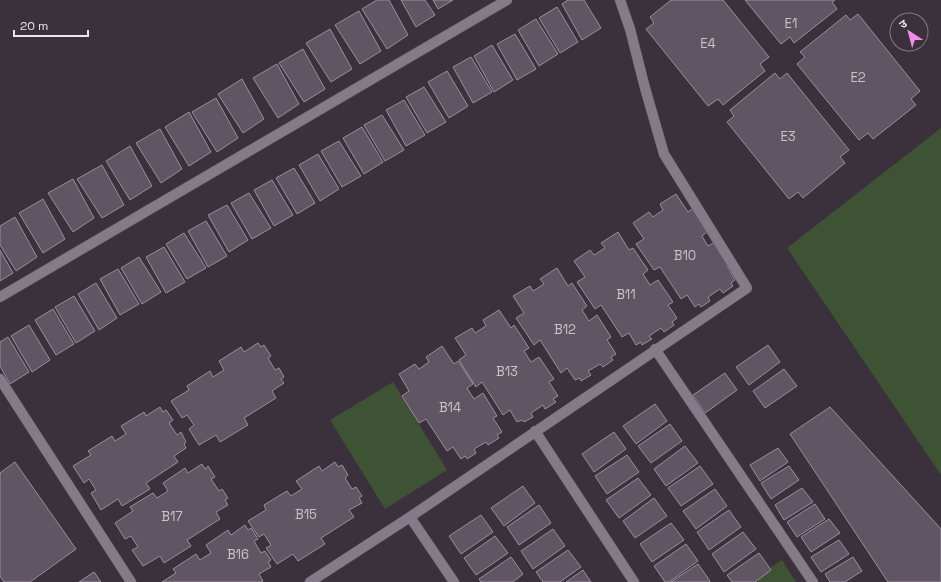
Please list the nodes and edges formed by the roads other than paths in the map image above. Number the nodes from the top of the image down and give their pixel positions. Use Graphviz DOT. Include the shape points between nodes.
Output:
graph roads {
  1 [pos="507,0"];
  2 [pos="620,0"];
  3 [pos="0,297"];
  4 [pos="655,349"];
  5 [pos="0,379"];
  6 [pos="535,432"];
  7 [pos="410,517"];
  8 [pos="131,582"];
  9 [pos="310,582"];
  10 [pos="454,582"];
  11 [pos="634,582"];
  12 [pos="813,582"];
  1 -- 3 [label="street"];
  2 -- 4 [label="street" via="664,154 747,288"];
  4 -- 6 [label="street"];
  4 -- 12 [label="street"];
  5 -- 8 [label="street"];
  6 -- 7 [label="street"];
  6 -- 11 [label="street"];
  7 -- 9 [label="street"];
  7 -- 10 [label="street"];
}
